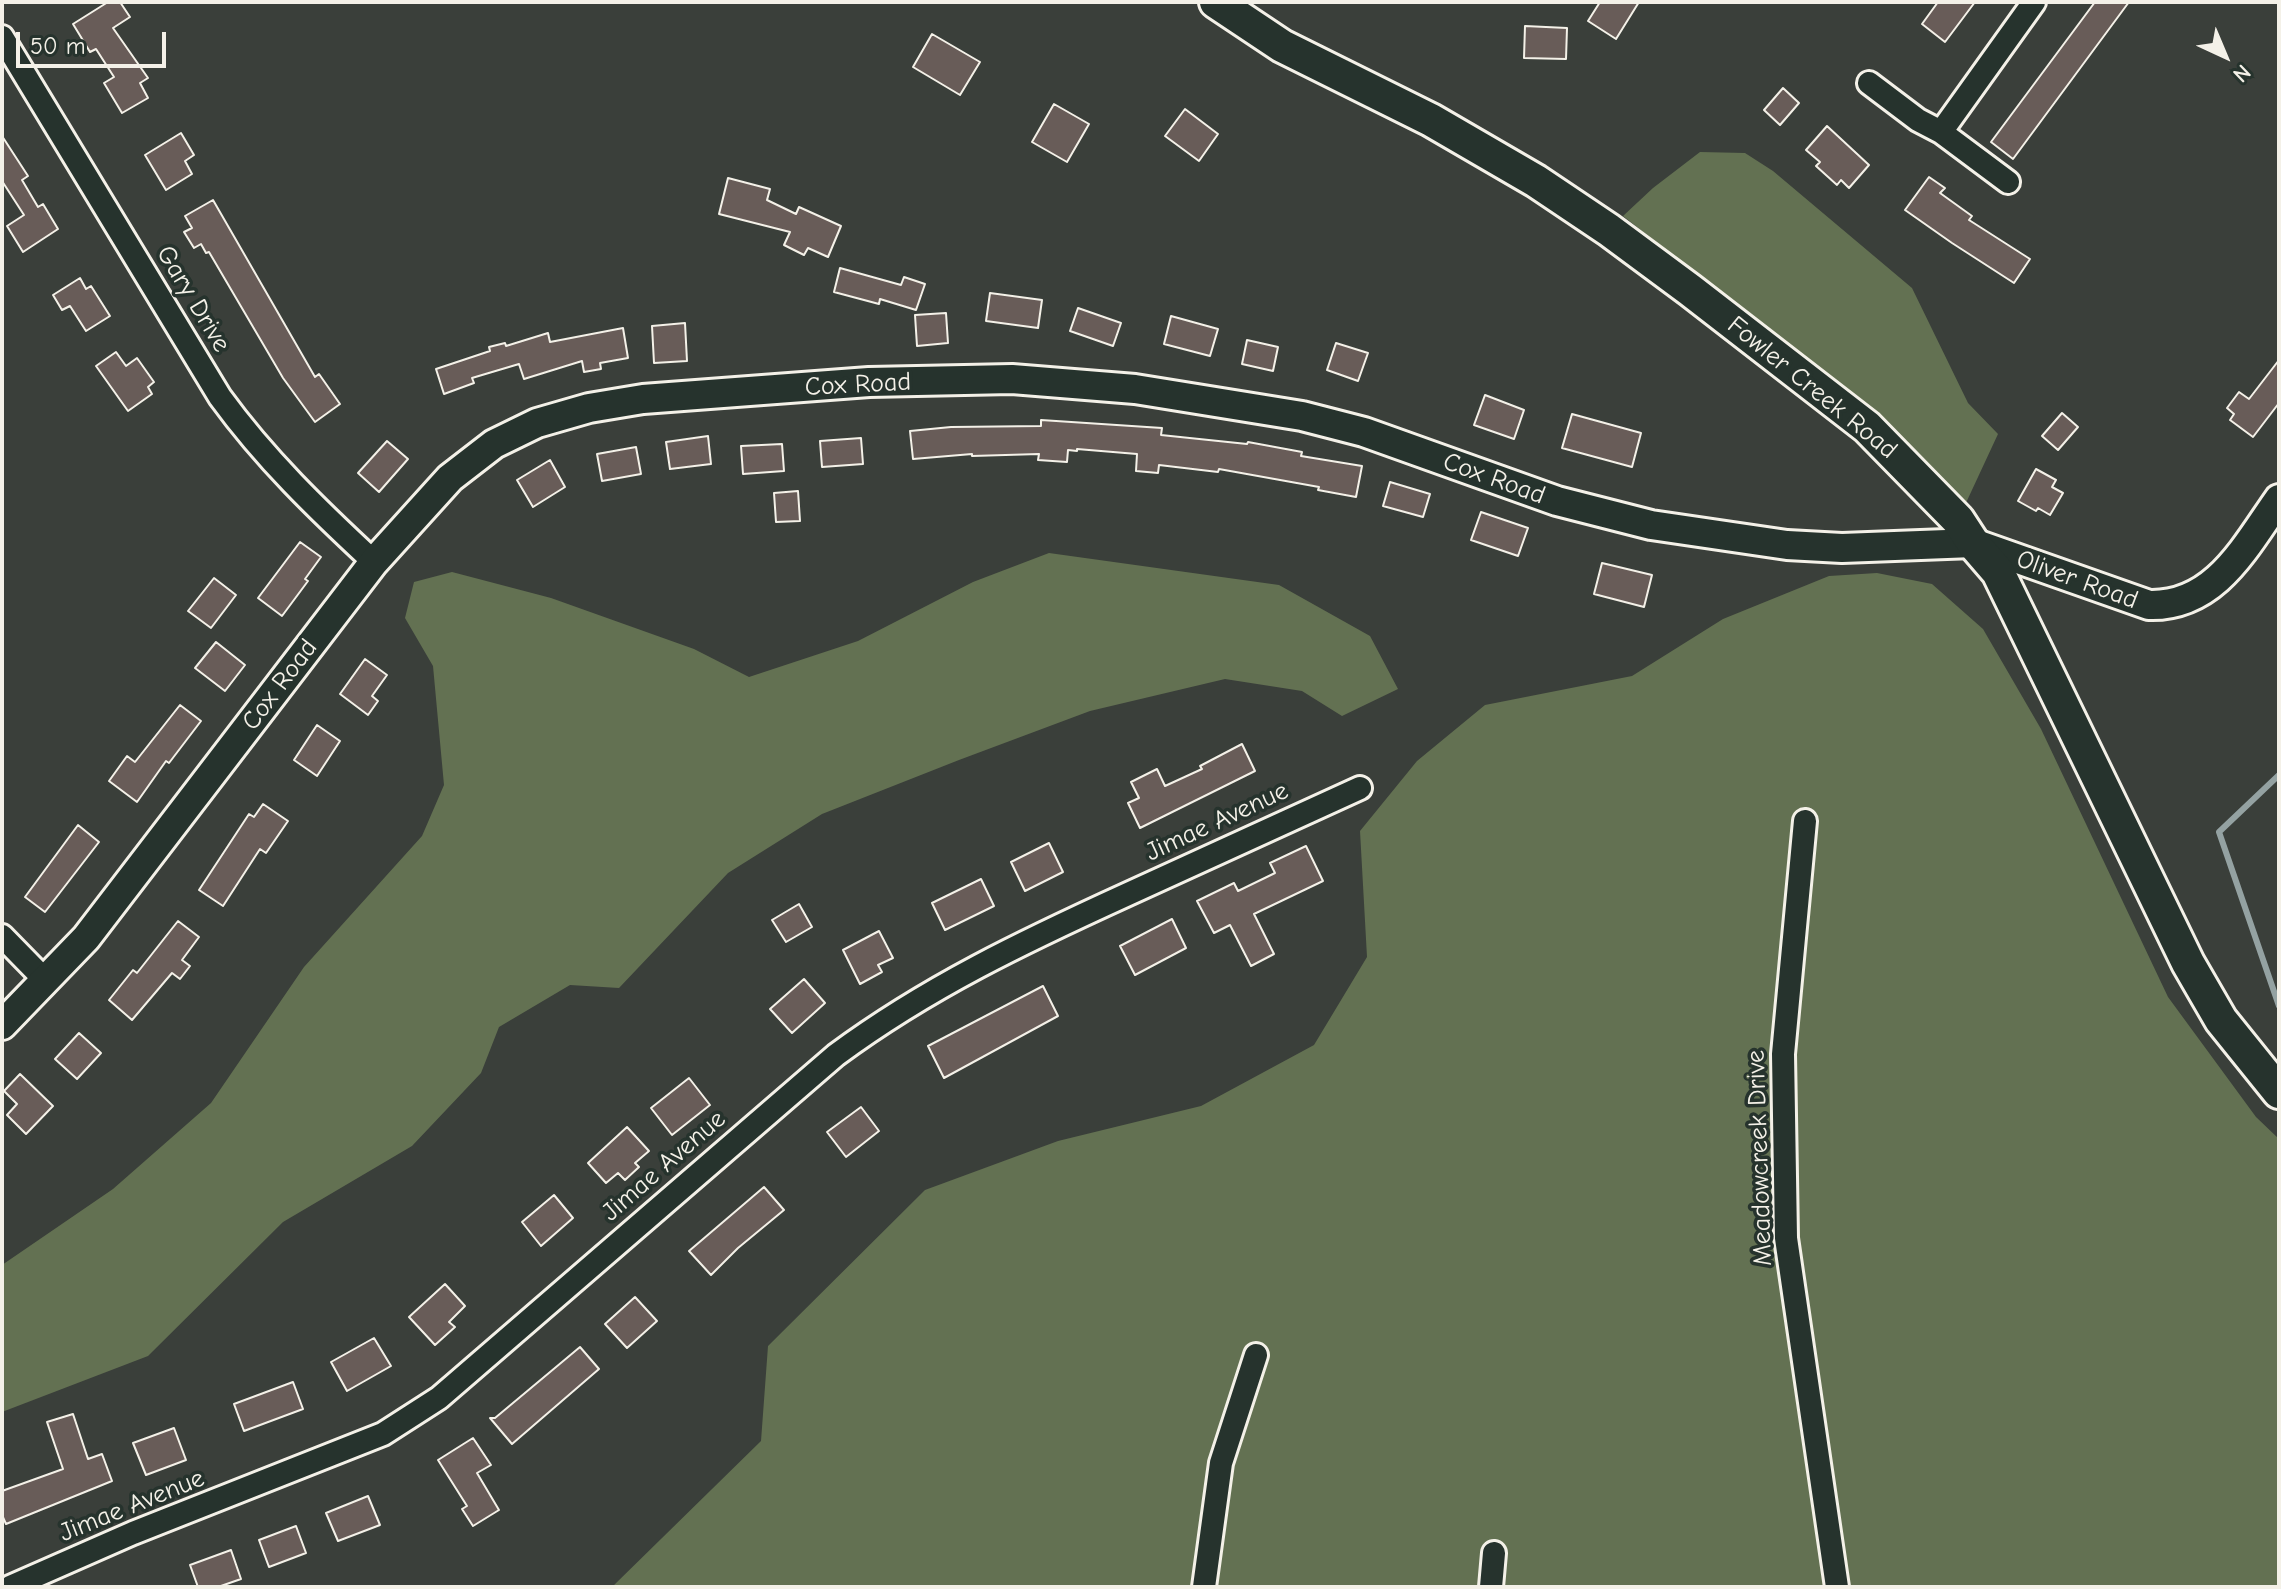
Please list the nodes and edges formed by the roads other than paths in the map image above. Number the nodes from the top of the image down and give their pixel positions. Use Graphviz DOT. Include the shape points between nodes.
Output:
graph roads {
  1 [pos="1216,2"];
  2 [pos="2034,2"];
  3 [pos="2,37"];
  4 [pos="1869,83"];
  5 [pos="1941,132"];
  6 [pos="2008,182"];
  7 [pos="2279,499"];
  8 [pos="1973,543"];
  9 [pos="374,562"];
  10 [pos="1360,788"];
  11 [pos="1805,821"];
  12 [pos="2,936"];
  13 [pos="46,981"];
  14 [pos="2,1025"];
  15 [pos="2279,1092"];
  16 [pos="1256,1355"];
  17 [pos="1494,1553"];
  18 [pos="10,1587"];
  19 [pos="1204,1587"];
  20 [pos="1491,1587"];
  21 [pos="1837,1587"];
  1 -- 8 [label="main road, Fowler Creek Road" via="1282,46 1431,120 1609,230 1867,427 1958,520"];
  2 -- 5 [label="street"];
  3 -- 9 [label="street, Gary Drive" via="220,397 251,440"];
  4 -- 5 [label="street"];
  5 -- 6 [label="street"];
  7 -- 8 [label="street, Oliver Road" via="2237,560 2187,601 2168,606 2110,594"];
  8 -- 9 [label="street, Cox Road" via="1822,547 1651,525 1557,501 1364,432 1302,416 1135,389 1012,379 869,382 643,399 550,419 494,444 450,478"];
  8 -- 15 [label="main road, Fowler Creek Road" via="1998,572 2188,963 2221,1020"];
  9 -- 13 [label="street, Cox Road" via="118,898"];
  10 -- 18 [label="street, Jimae Avenue" via="1003,951 872,1028 439,1398 383,1434"];
  11 -- 21 [label="street, Meadowcreek Drive" via="1783,1054 1786,1238"];
  12 -- 13 [label="street"];
  13 -- 14 [label="street, Cox Road"];
  16 -- 19 [label="street" via="1221,1463"];
  17 -- 20 [label="street"];
}
